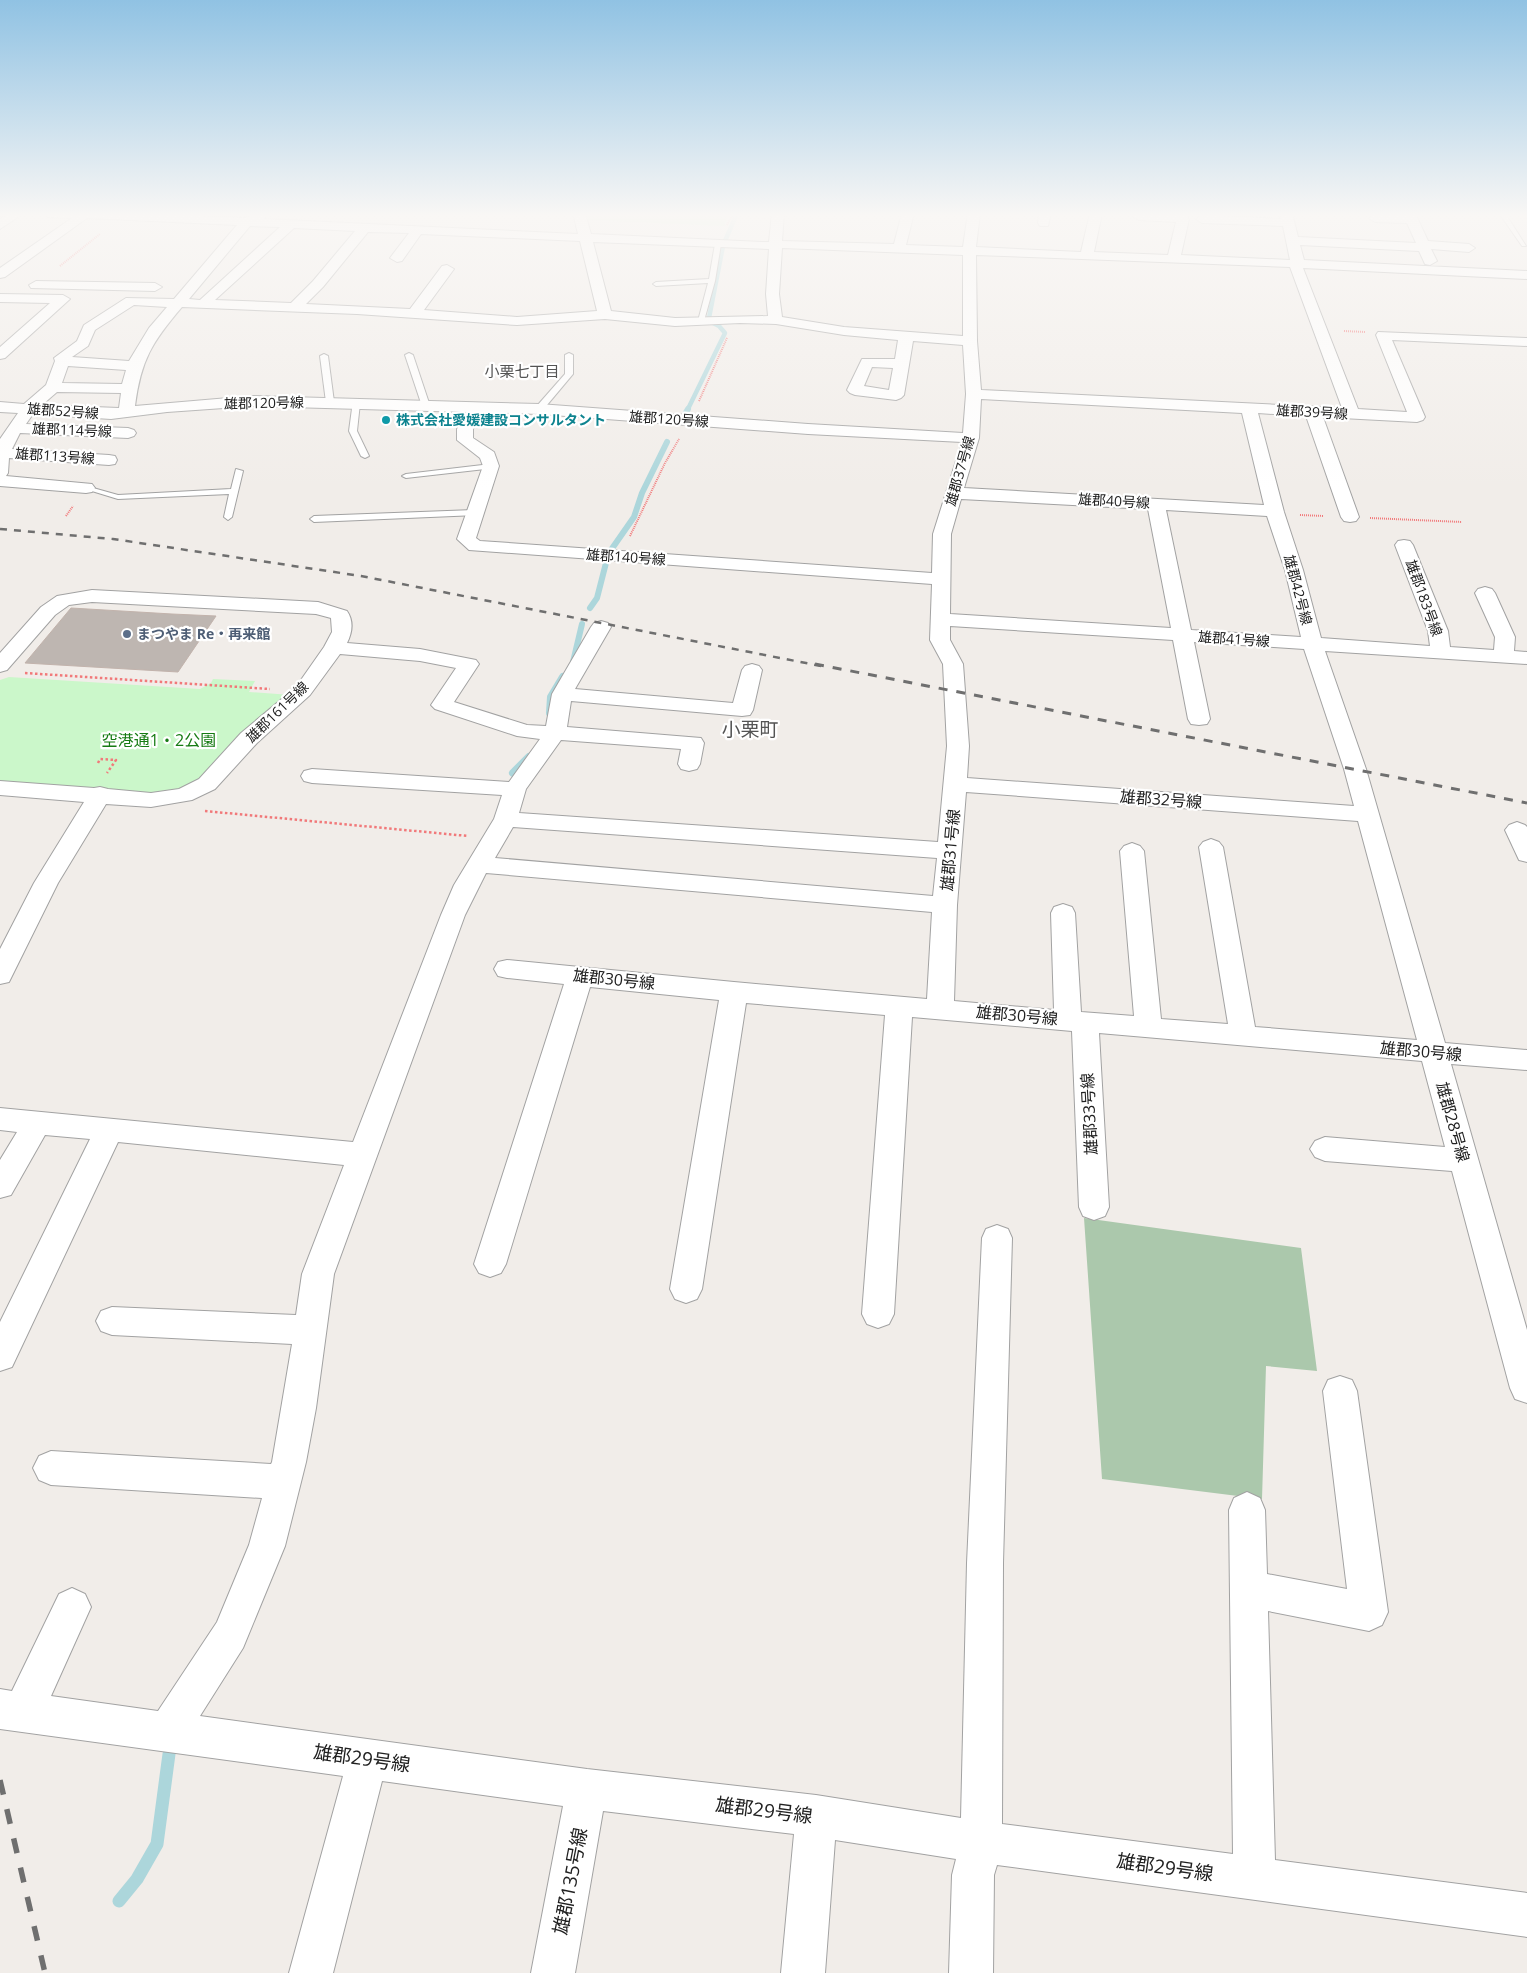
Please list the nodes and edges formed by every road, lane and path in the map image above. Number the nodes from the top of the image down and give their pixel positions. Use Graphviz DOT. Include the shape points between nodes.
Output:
graph roads {
  1 [pos="57,305"];
  2 [pos="125,305"];
  3 [pos="177,305"];
  4 [pos="204,305"];
  5 [pos="297,305"];
  6 [pos="421,305"];
  7 [pos="602,305"];
  8 [pos="705,305"];
  9 [pos="772,305"];
  10 [pos="970,305"];
  11 [pos="1309,305"];
  12 [pos="294,308"];
  13 [pos="414,314"];
  14 [pos="605,315"];
  15 [pos="776,320"];
  16 [pos="701,321"];
  17 [pos="1319,330"];
  18 [pos="1383,335"];
  19 [pos="906,337"];
  20 [pos="970,341"];
  21 [pos="1527,342"];
  22 [pos="0,355"];
  23 [pos="409,355"];
  24 [pos="569,355"];
  25 [pos="324,356"];
  26 [pos="62,361"];
  27 [pos="902,364"];
  28 [pos="133,366"];
  29 [pos="53,387"];
  30 [pos="129,389"];
  31 [pos="974,394"];
  32 [pos="330,402"];
  33 [pos="356,403"];
  34 [pos="426,406"];
  35 [pos="0,407"];
  36 [pos="29,408"];
  37 [pos="477,408"];
  38 [pos="1249,408"];
  39 [pos="539,409"];
  40 [pos="126,412"];
  41 [pos="1313,412"];
  42 [pos="1352,414"];
  43 [pos="9,433"];
  44 [pos="128,433"];
  45 [pos="971,438"];
  46 [pos="1,453"];
  47 [pos="365,456"];
  48 [pos="109,460"];
  49 [pos="491,466"];
  50 [pos="239,471"];
  51 [pos="0,472"];
  52 [pos="406,476"];
  53 [pos="0,481"];
  54 [pos="86,488"];
  55 [pos="233,491"];
  56 [pos="953,493"];
  57 [pos="1156,503"];
  58 [pos="1275,512"];
  59 [pos="474,514"];
  60 [pos="228,517"];
  61 [pos="1350,517"];
  62 [pos="314,519"];
  63 [pos="1404,545"];
  64 [pos="940,579"];
  65 [pos="1484,593"];
  66 [pos="940,619"];
  67 [pos="601,627"];
  68 [pos="1181,635"];
  69 [pos="1312,645"];
  70 [pos="334,648"];
  71 [pos="1441,652"];
  72 [pos="1504,656"];
  73 [pos="1526,659"];
  74 [pos="0,666"];
  75 [pos="752,670"];
  76 [pos="24,673"];
  77 [pos="303,691"];
  78 [pos="954,692"];
  79 [pos="562,694"];
  80 [pos="1199,720"];
  81 [pos="555,733"];
  82 [pos="689,764"];
  83 [pos="1355,769"];
  84 [pos="312,776"];
  85 [pos="956,784"];
  86 [pos="0,788"];
  87 [pos="515,789"];
  88 [pos="100,794"];
  89 [pos="184,795"];
  90 [pos="1367,814"];
  91 [pos="506,819"];
  92 [pos="1517,830"];
  93 [pos="1211,847"];
  94 [pos="950,851"];
  95 [pos="1132,851"];
  96 [pos="1527,854"];
  97 [pos="482,857"];
  98 [pos="945,905"];
  99 [pos="1063,914"];
  100 [pos="507,968"];
  101 [pos="0,975"];
  102 [pos="580,976"];
  103 [pos="734,992"];
  104 [pos="899,1006"];
  105 [pos="940,1009"];
  106 [pos="1076,1020"];
  107 [pos="1148,1026"];
  108 [pos="1244,1034"];
  109 [pos="1433,1052"];
  110 [pos="1527,1060"];
  111 [pos="0,1118"];
  112 [pos="38,1122"];
  113 [pos="109,1130"];
  114 [pos="1325,1149"];
  115 [pos="362,1155"];
  116 [pos="1463,1160"];
  117 [pos="0,1186"];
  118 [pos="1094,1207"];
  119 [pos="997,1238"];
  120 [pos="490,1264"];
  121 [pos="686,1289"];
  122 [pos="878,1314"];
  123 [pos="112,1321"];
  124 [pos="310,1330"];
  125 [pos="0,1356"];
  126 [pos="1527,1388"];
  127 [pos="1340,1391"];
  128 [pos="51,1468"];
  129 [pos="284,1482"];
  130 [pos="1247,1510"];
  131 [pos="1248,1589"];
  132 [pos="72,1606"];
  133 [pos="11,1711"];
  134 [pos="168,1731"];
  135 [pos="368,1759"];
  136 [pos="587,1789"];
  137 [pos="816,1816"];
  138 [pos="981,1842"];
  139 [pos="1254,1879"];
  140 [pos="1527,1915"];
  141 [pos="311,1973"];
  142 [pos="553,1973"];
  143 [pos="803,1973"];
  144 [pos="971,1973"];
  1 -- 22 [label="street"];
  2 -- 26 [label="street" via="88,328 83,344 61,358"];
  3 -- 28 [label="street" via="150,336"];
  4 -- 12 [label="street"];
  5 -- 12 [label="street"];
  6 -- 13 [label="street"];
  7 -- 14 [label="street"];
  8 -- 16 [label="lane"];
  9 -- 15 [label="street"];
  10 -- 20 [label="street, 雄郡37号線"];
  11 -- 17 [label="street"];
  12 -- 13 [label="street"];
  13 -- 14 [label="street" via="517,321"];
  14 -- 16 [label="street" via="675,322"];
  15 -- 16 [label="street"];
  15 -- 19 [label="street"];
  17 -- 18 [label="path"];
  17 -- 42 [label="street"];
  18 -- 21 [label="street"];
  18 -- 42 [label="street, 雄郡39号線" via="1417,417"];
  19 -- 20 [label="street"];
  19 -- 27 [label="street"];
  20 -- 31 [label="street, 雄郡37号線"];
  23 -- 34 [label="lane"];
  24 -- 39 [label="lane" via="569,374"];
  25 -- 32 [label="lane"];
  26 -- 28 [label="street"];
  26 -- 29 [label="street"];
  28 -- 30 [label="street"];
  29 -- 30 [label="street"];
  29 -- 36 [label="street"];
  30 -- 40 [label="street"];
  31 -- 38 [label="street, 雄郡39号線"];
  31 -- 45 [label="street, 雄郡37号線"];
  32 -- 33 [label="street, 雄郡120号線"];
  32 -- 40 [label="street, 雄郡120号線" via="252,401"];
  33 -- 34 [label="street, 雄郡120号線"];
  33 -- 47 [label="lane" via="354,431"];
  34 -- 37 [label="street, 雄郡120号線"];
  35 -- 36 [label="street, 雄郡52号線"];
  36 -- 40 [label="street, 雄郡52号線" via="111,414"];
  36 -- 43 [label="street"];
  37 -- 39 [label="street, 雄郡120号線"];
  37 -- 49 [label="street" via="465,429 465,440 488,456"];
  38 -- 41 [label="street, 雄郡39号線"];
  38 -- 58 [label="street, 雄郡42号線"];
  39 -- 45 [label="street, 雄郡120号線"];
  41 -- 42 [label="street, 雄郡39号線"];
  41 -- 61 [label="street"];
  43 -- 44 [label="street, 雄郡114号線"];
  43 -- 46 [label="street"];
  45 -- 56 [label="street, 雄郡37号線"];
  46 -- 48 [label="street, 雄郡113号線"];
  46 -- 51 [label="street"];
  49 -- 52 [label="lane"];
  49 -- 59 [label="street, 雄郡140号線"];
  50 -- 55 [label="lane"];
  53 -- 54 [label="street"];
  54 -- 55 [label="lane" via="118,497"];
  55 -- 60 [label="lane"];
  56 -- 57 [label="street, 雄郡40号線"];
  56 -- 64 [label="street, 雄郡37号線" via="942,534"];
  57 -- 58 [label="street, 雄郡40号線"];
  57 -- 68 [label="street"];
  58 -- 69 [label="street, 雄郡42号線" via="1294,570"];
  59 -- 62 [label="lane"];
  59 -- 64 [label="street, 雄郡140号線" via="466,539 475,546"];
  63 -- 71 [label="street, 雄郡183号線" via="1438,631"];
  64 -- 66 [label="street, 雄郡37号線"];
  65 -- 72 [label="street" via="1505,637"];
  66 -- 68 [label="street, 雄郡41号線"];
  66 -- 78 [label="street, 雄郡37号線" via="940,640 953,664"];
  67 -- 79 [label="street"];
  68 -- 69 [label="street, 雄郡41号線"];
  68 -- 80 [label="street"];
  69 -- 71 [label="street, 雄郡41号線"];
  69 -- 83 [label="street, 雄郡42号線"];
  70 -- 74 [label="street, 雄郡161号線" via="342,632 340,615 318,608 92,596 64,600 48,611"];
  70 -- 77 [label="street, 雄郡161号線"];
  70 -- 81 [label="street" via="420,655 469,664 442,706 525,731"];
  71 -- 72 [label="street, 雄郡41号線"];
  72 -- 73 [label="street, 雄郡41号線"];
  75 -- 79 [label="street" via="742,710"];
  76 -- 77 [label="path"];
  77 -- 89 [label="street, 雄郡161号線" via="249,738 207,784"];
  78 -- 85 [label="street, 雄郡31号線" via="958,746"];
  79 -- 81 [label="street"];
  81 -- 82 [label="street" via="693,743"];
  81 -- 87 [label="street"];
  83 -- 90 [label="street, 雄郡28号線"];
  84 -- 87 [label="street"];
  85 -- 90 [label="street, 雄郡32号線"];
  85 -- 94 [label="street, 雄郡31号線"];
  86 -- 88 [label="street, 雄郡161号線"];
  87 -- 91 [label="street"];
  88 -- 89 [label="street, 雄郡161号線" via="151,800"];
  88 -- 101 [label="street" via="46,882"];
  89 -- 97 [label="path" via="192,810 476,837"];
  90 -- 109 [label="street, 雄郡28号線"];
  91 -- 94 [label="street"];
  91 -- 97 [label="street"];
  92 -- 96 [label="street"];
  93 -- 108 [label="street"];
  94 -- 98 [label="street, 雄郡31号線"];
  95 -- 107 [label="street"];
  97 -- 98 [label="street"];
  97 -- 115 [label="street" via="453,915"];
  98 -- 105 [label="street, 雄郡31号線"];
  99 -- 106 [label="street, 雄郡33号線"];
  100 -- 102 [label="street, 雄郡30号線"];
  102 -- 103 [label="street, 雄郡30号線"];
  102 -- 120 [label="street"];
  103 -- 104 [label="street, 雄郡30号線"];
  103 -- 121 [label="street"];
  104 -- 105 [label="street, 雄郡30号線"];
  104 -- 122 [label="street"];
  105 -- 106 [label="street, 雄郡30号線"];
  106 -- 107 [label="street, 雄郡30号線"];
  106 -- 118 [label="street, 雄郡33号線"];
  107 -- 108 [label="street, 雄郡30号線"];
  108 -- 109 [label="street, 雄郡30号線"];
  109 -- 110 [label="street, 雄郡30号線"];
  109 -- 116 [label="street, 雄郡28号線"];
  111 -- 112 [label="street"];
  112 -- 113 [label="street"];
  112 -- 117 [label="street"];
  113 -- 115 [label="street"];
  113 -- 125 [label="street"];
  114 -- 116 [label="street"];
  115 -- 124 [label="street" via="318,1274"];
  116 -- 126 [label="street, 雄郡28号線"];
  119 -- 138 [label="street" via="986,1543"];
  123 -- 124 [label="street"];
  124 -- 129 [label="street" via="300,1408"];
  127 -- 131 [label="street" via="1369,1612"];
  128 -- 129 [label="street"];
  129 -- 134 [label="street" via="267,1546 230,1635"];
  130 -- 131 [label="street"];
  131 -- 139 [label="street"];
  132 -- 133 [label="street"];
  133 -- 134 [label="street, 雄郡29号線"];
  134 -- 135 [label="street, 雄郡29号線"];
  135 -- 136 [label="street, 雄郡29号線"];
  135 -- 141 [label="street"];
  136 -- 137 [label="street, 雄郡29号線"];
  136 -- 142 [label="street, 雄郡135号線"];
  137 -- 138 [label="street, 雄郡29号線"];
  137 -- 143 [label="street"];
  138 -- 139 [label="street, 雄郡29号線"];
  138 -- 144 [label="street" via="973,1875"];
  139 -- 140 [label="street, 雄郡29号線"];
}
